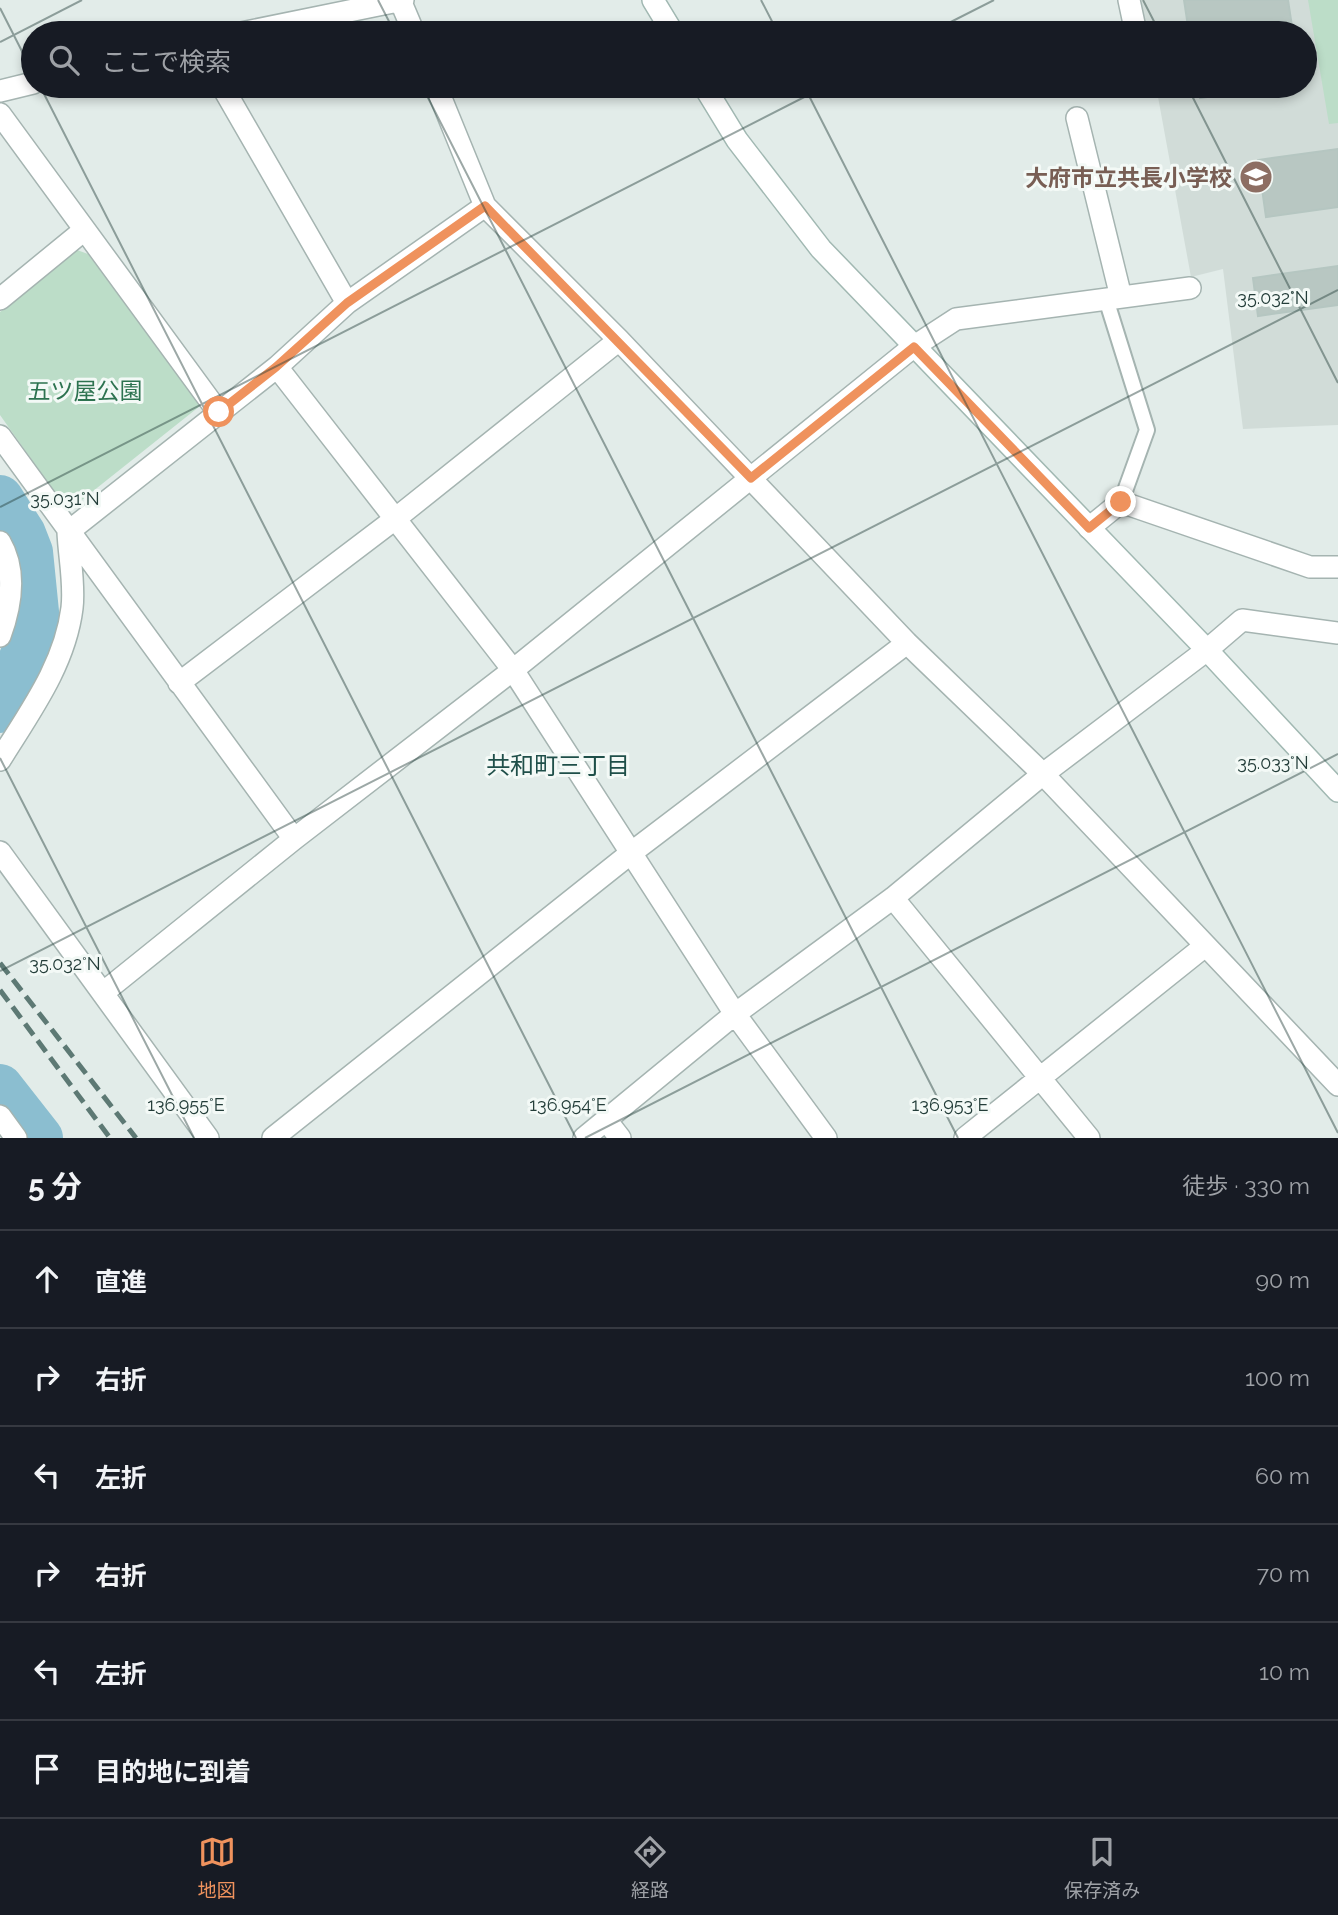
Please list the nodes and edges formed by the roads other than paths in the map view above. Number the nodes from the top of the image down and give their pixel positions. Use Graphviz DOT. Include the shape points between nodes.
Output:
graph roads {
  1 [pos="402,0"];
  2 [pos="653,0"];
  3 [pos="1129,0"];
  4 [pos="300,21"];
  5 [pos="410,21"];
  6 [pos="666,21"];
  7 [pos="1133,21"];
  8 [pos="21,84"];
  9 [pos="2,86"];
  10 [pos="229,98"];
  11 [pos="441,98"];
  12 [pos="711,98"];
  13 [pos="0,114"];
  14 [pos="1077,118"];
  15 [pos="485,206"];
  16 [pos="83,231"];
  17 [pos="1190,288"];
  18 [pos="1114,298"];
  19 [pos="0,299"];
  20 [pos="347,303"];
  21 [pos="619,341"];
  22 [pos="914,347"];
  23 [pos="276,367"];
  24 [pos="219,412"];
  25 [pos="0,436"];
  26 [pos="751,478"];
  27 [pos="1121,502"];
  28 [pos="395,519"];
  29 [pos="1089,528"];
  30 [pos="68,532"];
  31 [pos="0,542"];
  32 [pos="1338,567"];
  33 [pos="1338,633"];
  34 [pos="0,636"];
  35 [pos="907,643"];
  36 [pos="1207,650"];
  37 [pos="513,670"];
  38 [pos="179,683"];
  39 [pos="0,760"];
  40 [pos="1043,774"];
  41 [pos="1338,791"];
  42 [pos="294,839"];
  43 [pos="0,852"];
  44 [pos="631,853"];
  45 [pos="893,898"];
  46 [pos="1205,946"];
  47 [pos="104,992"];
  48 [pos="735,1014"];
  49 [pos="1041,1076"];
  50 [pos="1338,1085"];
  51 [pos="0,1116"];
  52 [pos="606,1120"];
  53 [pos="16,1138"];
  54 [pos="208,1138"];
  55 [pos="273,1138"];
  56 [pos="584,1138"];
  57 [pos="620,1138"];
  58 [pos="825,1138"];
  59 [pos="965,1138"];
  60 [pos="1089,1138"];
  1 -- 4 [label="street"];
  1 -- 5 [label="street"];
  2 -- 6 [label="street"];
  3 -- 7 [label="street"];
  8 -- 9 [label="street"];
  10 -- 20 [label="street"];
  11 -- 15 [label="street"];
  12 -- 22 [label="street" via="737,140 821,249"];
  13 -- 16 [label="street"];
  14 -- 18 [label="street"];
  15 -- 20 [label="street"];
  15 -- 21 [label="street"];
  16 -- 19 [label="street"];
  16 -- 24 [label="street"];
  17 -- 18 [label="street"];
  18 -- 22 [label="street" via="956,319"];
  18 -- 27 [label="lane" via="1147,430"];
  20 -- 23 [label="street"];
  21 -- 26 [label="street"];
  21 -- 28 [label="street"];
  22 -- 26 [label="street"];
  22 -- 29 [label="street"];
  23 -- 24 [label="street"];
  23 -- 28 [label="street"];
  24 -- 30 [label="street"];
  25 -- 30 [label="street"];
  26 -- 35 [label="street"];
  26 -- 37 [label="street"];
  27 -- 29 [label="street"];
  27 -- 32 [label="street" via="1310,567"];
  28 -- 37 [label="street"];
  28 -- 38 [label="street"];
  29 -- 36 [label="street"];
  30 -- 38 [label="street"];
  30 -- 39 [label="street" via="72,607 59,659"];
  31 -- 34 [label="street" via="11,581 9,613"];
  33 -- 36 [label="street" via="1242,620"];
  35 -- 40 [label="street"];
  35 -- 44 [label="street"];
  36 -- 40 [label="street"];
  36 -- 41 [label="street"];
  37 -- 42 [label="street"];
  37 -- 44 [label="street"];
  38 -- 42 [label="street"];
  40 -- 45 [label="street"];
  40 -- 46 [label="street"];
  42 -- 47 [label="street"];
  43 -- 47 [label="street"];
  44 -- 48 [label="street"];
  44 -- 55 [label="street"];
  45 -- 48 [label="street"];
  45 -- 49 [label="street"];
  46 -- 49 [label="street"];
  46 -- 50 [label="street"];
  47 -- 54 [label="street"];
  48 -- 52 [label="street"];
  48 -- 58 [label="street"];
  49 -- 59 [label="street"];
  49 -- 60 [label="street"];
  51 -- 53 [label="street"];
  52 -- 56 [label="street"];
  52 -- 57 [label="street"];
}
